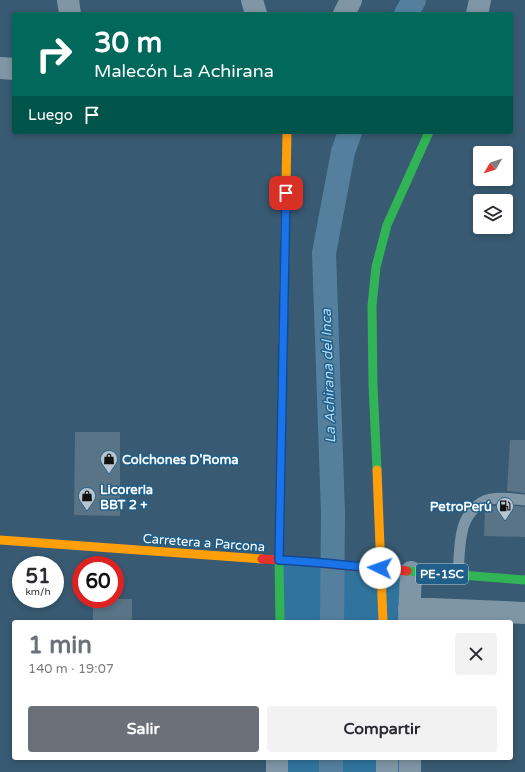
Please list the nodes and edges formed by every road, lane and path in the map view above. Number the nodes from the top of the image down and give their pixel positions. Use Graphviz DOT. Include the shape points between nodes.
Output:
graph roads {
  1 [pos="68,0"];
  2 [pos="252,0"];
  3 [pos="351,0"];
  4 [pos="480,0"];
  5 [pos="70,12"];
  6 [pos="255,12"];
  7 [pos="345,12"];
  8 [pos="477,12"];
  9 [pos="0,68"];
  10 [pos="12,69"];
  11 [pos="287,134"];
  12 [pos="428,134"];
  13 [pos="525,500"];
  14 [pos="0,540"];
  15 [pos="279,560"];
  16 [pos="380,568"];
  17 [pos="411,572"];
  18 [pos="458,575"];
  19 [pos="525,580"];
  20 [pos="525,613"];
  21 [pos="409,615"];
  22 [pos="280,620"];
  23 [pos="383,620"];
  24 [pos="277,760"];
  25 [pos="387,760"];
  26 [pos="410,760"];
  27 [pos="277,772"];
  28 [pos="387,772"];
  29 [pos="410,772"];
  1 -- 5 [label="street"];
  2 -- 6 [label="street"];
  3 -- 7 [label="street"];
  4 -- 8 [label="street"];
  9 -- 10 [label="street"];
  11 -- 15 [label="street"];
  12 -- 16 [label="street" via="387,225 376,267 372,314"];
  13 -- 18 [label="lane" via="493,498 477,506 468,516 462,530"];
  14 -- 15 [label="street, Carretera a Parcona / PE-1SC"];
  15 -- 16 [label="street, Carretera a Parcona / PE-1SC"];
  15 -- 22 [label="street"];
  16 -- 17 [label="street, Carretera a Parcona / PE-1SC"];
  16 -- 23 [label="street"];
  17 -- 18 [label="street, Carretera a Parcona / PE-1SC"];
  17 -- 21 [label="street"];
  18 -- 19 [label="street, Carretera a Parcona / PE-1SC"];
  20 -- 21 [label="street" via="430,608"];
  24 -- 27 [label="street"];
  25 -- 28 [label="street"];
  26 -- 29 [label="street"];
}
